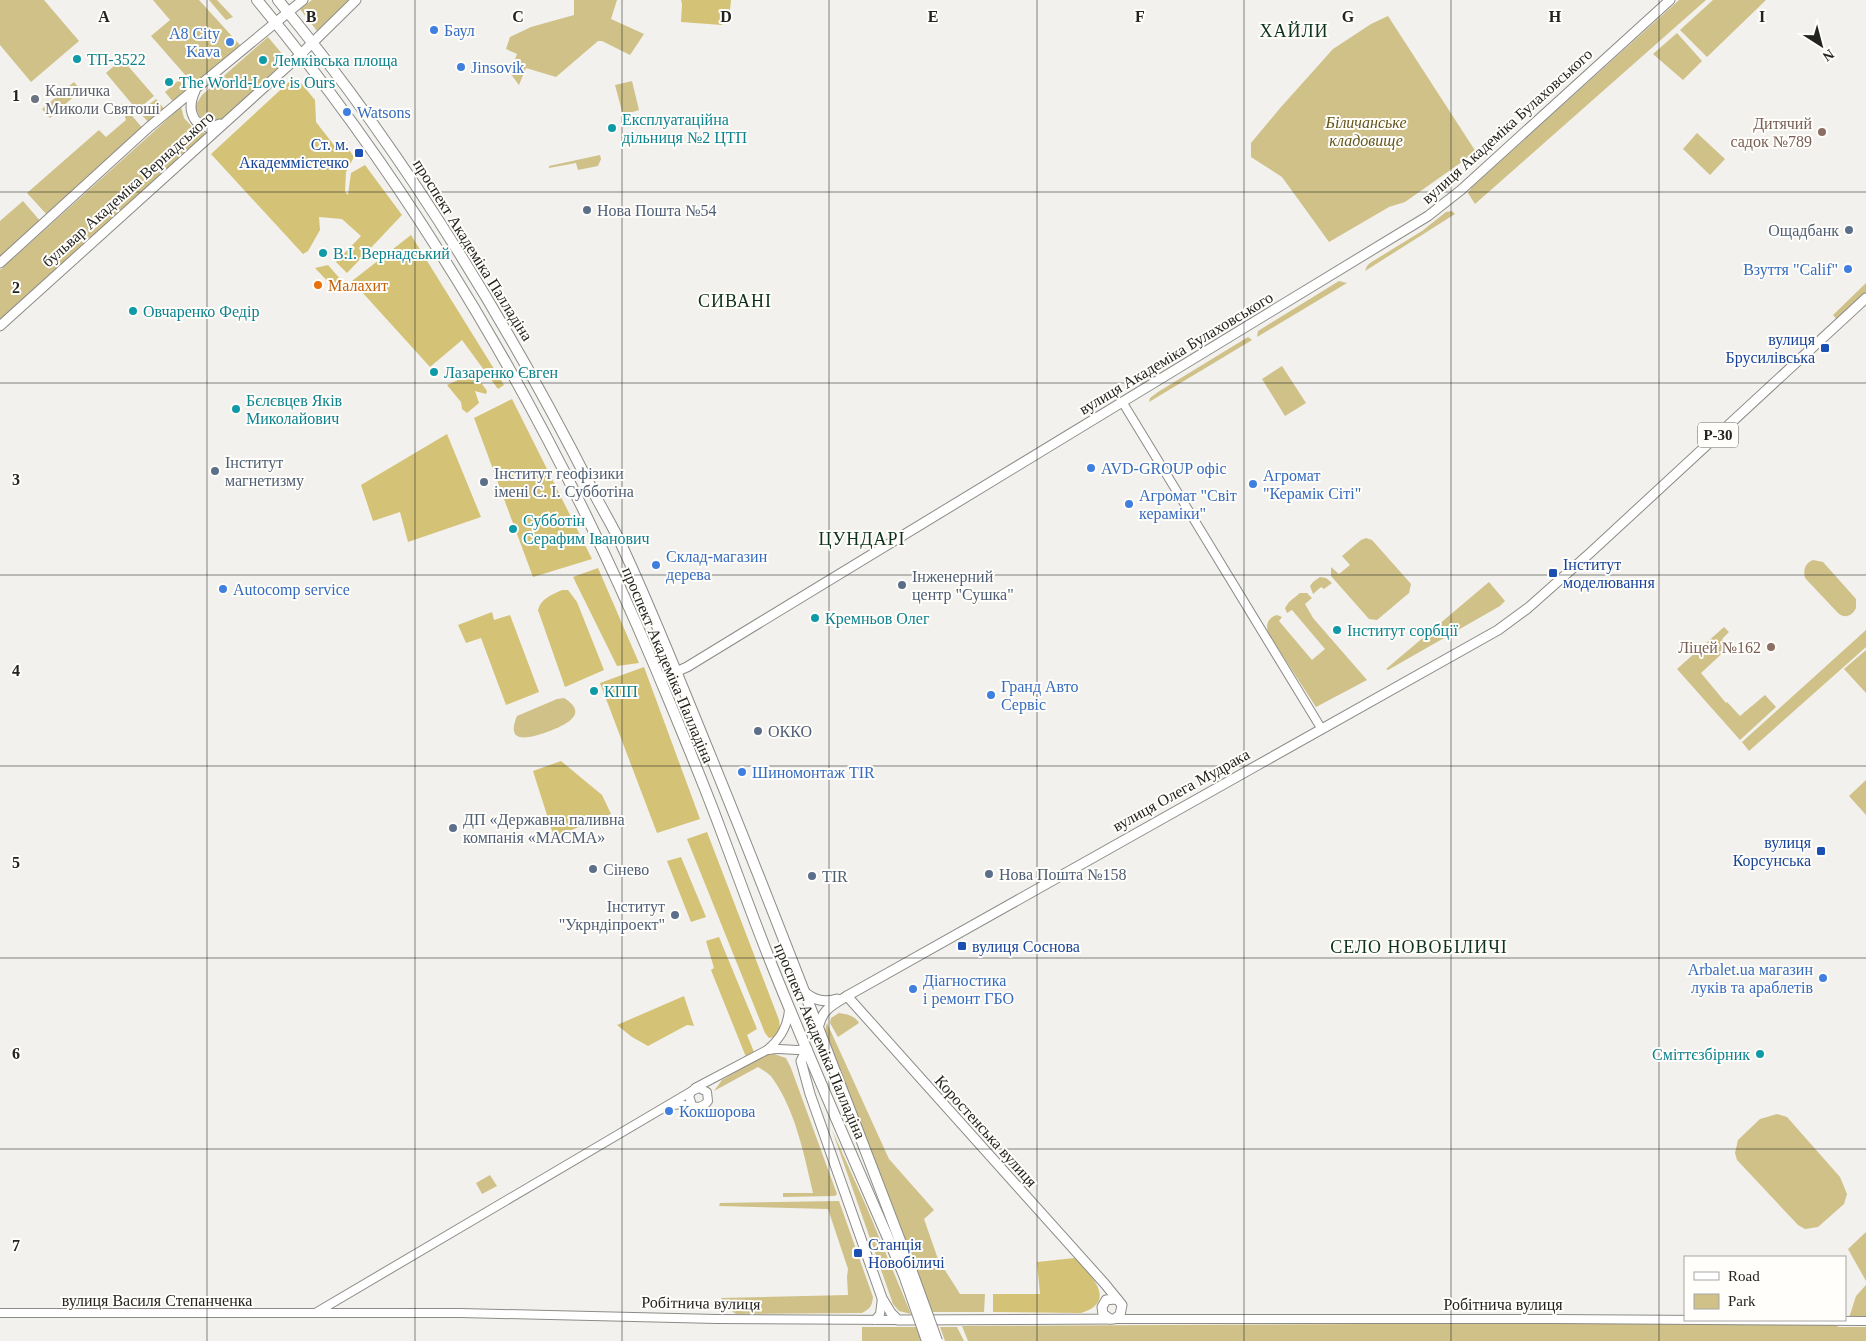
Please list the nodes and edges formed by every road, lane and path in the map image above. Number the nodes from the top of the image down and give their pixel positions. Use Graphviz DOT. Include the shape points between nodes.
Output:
graph roads {
  1 [pos="257,0"];
  2 [pos="278,0"];
  3 [pos="303,0"];
  4 [pos="356,0"];
  5 [pos="1670,0"];
  6 [pos="288,12"];
  7 [pos="275,23"];
  8 [pos="313,43"];
  9 [pos="300,55"];
  10 [pos="195,90"];
  11 [pos="228,119"];
  12 [pos="0,262"];
  13 [pos="1866,298"];
  14 [pos="0,326"];
  15 [pos="1123,403"];
  16 [pos="676,672"];
  17 [pos="660,679"];
  18 [pos="1321,728"];
  19 [pos="803,991"];
  20 [pos="847,996"];
  21 [pos="789,1008"];
  22 [pos="818,1029"];
  23 [pos="807,1049"];
  24 [pos="767,1050"];
  25 [pos="715,1078"];
  26 [pos="694,1090"];
  27 [pos="708,1095"];
  28 [pos="692,1105"];
  29 [pos="666,1106"];
  30 [pos="908,1274"];
  31 [pos="1105,1284"];
  32 [pos="882,1298"];
  33 [pos="1118,1300"];
  34 [pos="1102,1305"];
  35 [pos="1123,1309"];
  36 [pos="0,1313"];
  37 [pos="315,1313"];
  38 [pos="1112,1319"];
  39 [pos="875,1320"];
  40 [pos="898,1320"];
  41 [pos="1088,1320"];
  42 [pos="1140,1320"];
  43 [pos="1684,1320"];
  44 [pos="1846,1321"];
  45 [pos="1866,1321"];
  46 [pos="927,1341"];
  47 [pos="937,1341"];
  1 -- 7 [label="highway, проспект Академіка Палладіна"];
  2 -- 6 [label="highway, проспект Академіка Палладіна"];
  3 -- 6 [label="main road, бульвар Академіка Вернадського"];
  4 -- 8 [label="main road, бульвар Академіка Вернадського"];
  5 -- 15 [label="main road, вулиця Академіка Булаховського" via="1461,190 1428,216"];
  6 -- 7 [label="main road, бульвар Академіка Вернадського"];
  6 -- 8 [label="highway, проспект Академіка Палладіна"];
  7 -- 9 [label="highway, проспект Академіка Палладіна"];
  7 -- 10 [label="main road, бульвар Академіка Вернадського"];
  8 -- 9 [label="main road, бульвар Академіка Вернадського"];
  8 -- 16 [label="highway, проспект Академіка Палладіна" via="453,242 513,341 620,541"];
  9 -- 11 [label="main road, бульвар Академіка Вернадського"];
  9 -- 17 [label="highway, проспект Академіка Палладіна" via="420,223 497,349 583,509"];
  10 -- 11 [label="main road" via="190,109 196,122 209,128"];
  10 -- 12 [label="main road, бульвар Академіка Вернадського" via="149,127"];
  11 -- 14 [label="main road, бульвар Академіка Вернадського"];
  13 -- 18 [label="main road, вулиця Олега Мудрака / Р-30" via="1528,608 1498,630"];
  15 -- 16 [label="main road, вулиця Академіка Булаховського"];
  15 -- 18 [label="street"];
  16 -- 17 [label="main road, вулиця Академіка Булаховського"];
  16 -- 19 [label="highway, проспект Академіка Палладіна"];
  17 -- 21 [label="highway, проспект Академіка Палладіна"];
  18 -- 20 [label="main road, вулиця Олега Мудрака / Р-30"];
  19 -- 20 [label="main road, вулиця Олега Мудрака / Р-30" via="823,1002"];
  19 -- 22 [label="highway, проспект Академіка Палладіна"];
  20 -- 22 [label="main road, вулиця Олега Мудрака / Р-30" via="826,1009"];
  20 -- 31 [label="main road, Коростенська вулиця"];
  21 -- 23 [label="highway, проспект Академіка Палладіна"];
  21 -- 24 [label="street" via="781,1037"];
  22 -- 30 [label="highway, проспект Академіка Палладіна"];
  23 -- 24 [label="street"];
  23 -- 30 [label="highway, проспект Академіка Палладіна"];
  23 -- 32 [label="main road" via="801,1060 810,1094"];
  24 -- 25 [label="street"];
  25 -- 26 [label="street"];
  25 -- 27 [label="street"];
  26 -- 27 [label="street" via="703,1089"];
  26 -- 28 [label="street" via="689,1096"];
  26 -- 29 [label="street"];
  27 -- 28 [label="street" via="704,1107"];
  28 -- 29 [label="street"];
  29 -- 37 [label="street"];
  30 -- 46 [label="highway, проспект Академіка Палладіна, bridge"];
  30 -- 47 [label="highway, проспект Академіка Палладіна, bridge"];
  31 -- 33 [label="main road, Коростенська вулиця"];
  31 -- 34 [label="main road"];
  32 -- 39 [label="street" via="880,1314"];
  32 -- 40 [label="main road"];
  33 -- 34 [label="main road" via="1110,1299"];
  33 -- 35 [label="main road"];
  34 -- 38 [label="main road" via="1103,1314"];
  34 -- 41 [label="main road"];
  35 -- 38 [label="main road"];
  35 -- 42 [label="street"];
  36 -- 37 [label="street, вулиця Василя Степанченка"];
  37 -- 39 [label="street, Робітнича вулиця"];
  38 -- 41 [label="main road, Робітнича вулиця"];
  38 -- 42 [label="street, Робітнича вулиця"];
  39 -- 40 [label="street, Робітнича вулиця"];
  40 -- 41 [label="main road, Робітнича вулиця"];
  42 -- 43 [label="street, Робітнича вулиця"];
  44 -- 45 [label="street, Робітнича вулиця"];
}
